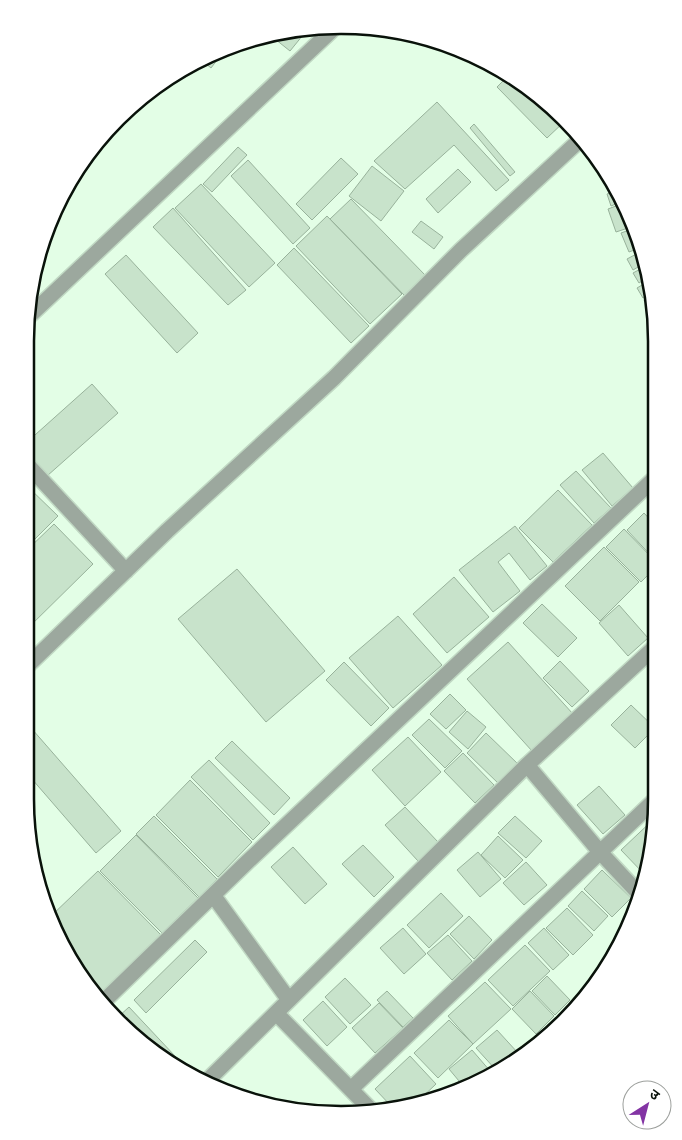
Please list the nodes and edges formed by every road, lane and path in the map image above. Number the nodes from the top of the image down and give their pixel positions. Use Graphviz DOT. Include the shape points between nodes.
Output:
graph roads {
  1 [pos="325,34"];
  2 [pos="576,143"];
  3 [pos="35,310"];
  4 [pos="34,471"];
  5 [pos="648,484"];
  6 [pos="126,571"];
  7 [pos="648,653"];
  8 [pos="34,659"];
  9 [pos="527,765"];
  10 [pos="648,807"];
  11 [pos="600,852"];
  12 [pos="635,889"];
  13 [pos="213,895"];
  14 [pos="107,998"];
  15 [pos="290,1000"];
  16 [pos="276,1013"];
  17 [pos="211,1077"];
  18 [pos="352,1088"];
  19 [pos="367,1105"];
  1 -- 3 [label="street"];
  2 -- 6 [label="street" via="461,250 334,378"];
  4 -- 6 [label="street"];
  5 -- 13 [label="street"];
  6 -- 8 [label="street"];
  7 -- 9 [label="street"];
  9 -- 11 [label="street"];
  9 -- 15 [label="street"];
  10 -- 11 [label="street"];
  11 -- 12 [label="street"];
  11 -- 18 [label="street"];
  13 -- 14 [label="street"];
  13 -- 15 [label="street"];
  15 -- 16 [label="street"];
  16 -- 17 [label="street"];
  16 -- 18 [label="street"];
  18 -- 19 [label="street"];
}
